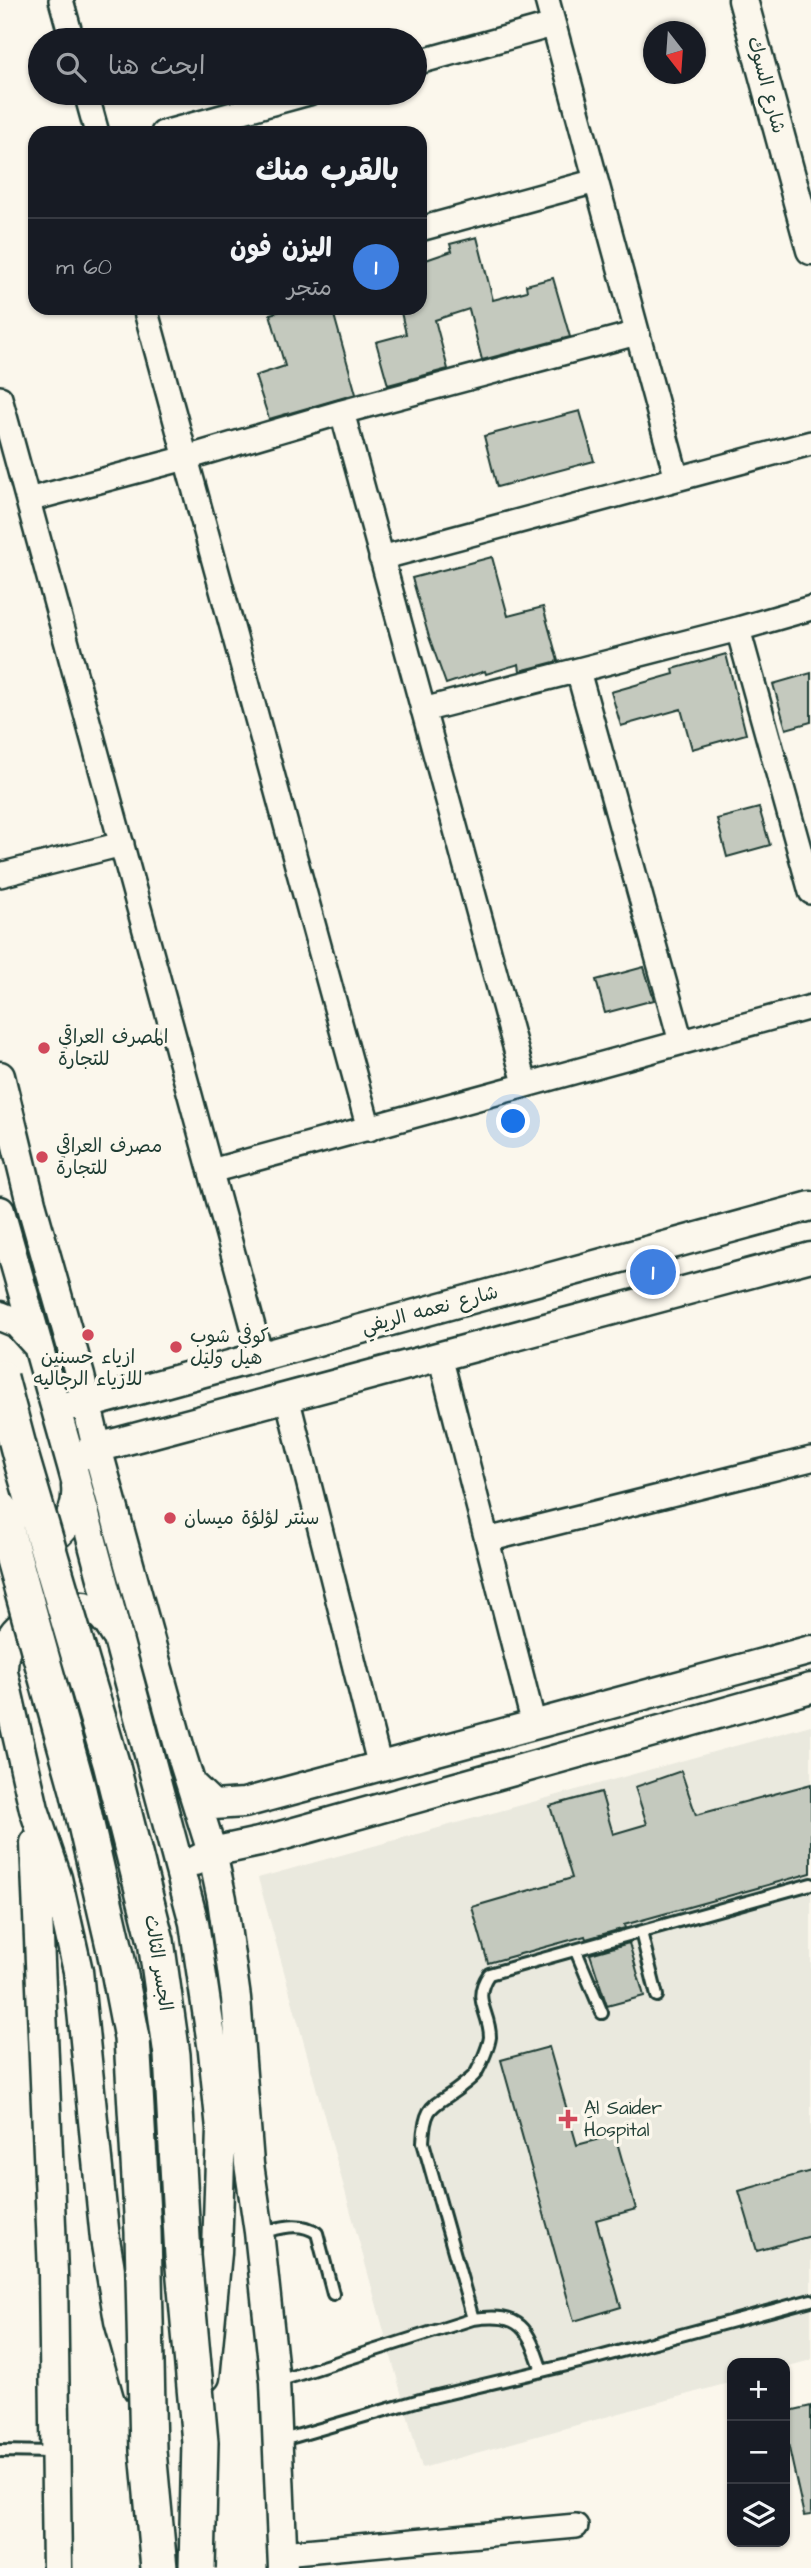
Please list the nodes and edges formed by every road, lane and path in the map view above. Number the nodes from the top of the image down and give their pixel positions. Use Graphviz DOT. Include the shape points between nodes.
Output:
graph roads {
  1 [pos="547,0"];
  2 [pos="743,0"];
  3 [pos="65,1"];
  4 [pos="554,25"];
  5 [pos="70,28"];
  6 [pos="427,60"];
  7 [pos="89,105"];
  8 [pos="265,105"];
  9 [pos="95,126"];
  10 [pos="189,126"];
  11 [pos="596,181"];
  12 [pos="427,227"];
  13 [pos="809,234"];
  14 [pos="147,315"];
  15 [pos="638,334"];
  16 [pos="0,398"];
  17 [pos="342,412"];
  18 [pos="811,443"];
  19 [pos="186,458"];
  20 [pos="677,479"];
  21 [pos="28,500"];
  22 [pos="382,558"];
  23 [pos="811,608"];
  24 [pos="738,629"];
  25 [pos="579,671"];
  26 [pos="423,710"];
  27 [pos="122,844"];
  28 [pos="0,875"];
  29 [pos="811,892"];
  30 [pos="811,1007"];
  31 [pos="681,1042"];
  32 [pos="0,1076"];
  33 [pos="525,1083"];
  34 [pos="369,1129"];
  35 [pos="211,1171"];
  36 [pos="811,1206"];
  37 [pos="0,1211"];
  38 [pos="811,1257"];
  39 [pos="0,1316"];
  40 [pos="36,1345"];
  41 [pos="261,1356"];
  42 [pos="440,1356"];
  43 [pos="0,1378"];
  44 [pos="51,1396"];
  45 [pos="287,1397"];
  46 [pos="87,1404"];
  47 [pos="97,1448"];
  48 [pos="811,1460"];
  49 [pos="73,1470"];
  50 [pos="0,1509"];
  51 [pos="487,1540"];
  52 [pos="0,1552"];
  53 [pos="120,1643"];
  54 [pos="811,1650"];
  55 [pos="1,1663"];
  56 [pos="811,1688"];
  57 [pos="164,1693"];
  58 [pos="136,1704"];
  59 [pos="534,1725"];
  60 [pos="380,1767"];
  61 [pos="193,1786"];
  62 [pos="244,1803"];
  63 [pos="34,1809"];
  64 [pos="259,1842"];
  65 [pos="212,1852"];
  66 [pos="811,1884"];
  67 [pos="188,1900"];
  68 [pos="641,1932"];
  69 [pos="576,1951"];
  70 [pos="657,1996"];
  71 [pos="603,2013"];
  72 [pos="259,2232"];
  73 [pos="333,2294"];
  74 [pos="811,2300"];
  75 [pos="473,2319"];
  76 [pos="542,2371"];
  77 [pos="275,2382"];
  78 [pos="279,2441"];
  79 [pos="201,2442"];
  80 [pos="0,2451"];
  81 [pos="148,2451"];
  82 [pos="55,2452"];
  83 [pos="576,2526"];
  84 [pos="283,2561"];
  85 [pos="57,2568"];
  86 [pos="159,2568"];
  87 [pos="197,2568"];
  1 -- 4 [label="street"];
  2 -- 13 [label="street, شارع السوك"];
  3 -- 5 [label="street"];
  4 -- 6 [label="street"];
  4 -- 11 [label="street"];
  7 -- 9 [label="street"];
  8 -- 10 [label="street"];
  11 -- 12 [label="street"];
  11 -- 15 [label="street"];
  14 -- 19 [label="street"];
  15 -- 17 [label="street"];
  15 -- 20 [label="street"];
  16 -- 21 [label="street"];
  17 -- 19 [label="street"];
  17 -- 22 [label="street"];
  18 -- 20 [label="street"];
  19 -- 21 [label="street"];
  19 -- 34 [label="street"];
  20 -- 22 [label="street"];
  21 -- 27 [label="street"];
  22 -- 26 [label="street"];
  23 -- 24 [label="street"];
  24 -- 25 [label="street"];
  24 -- 29 [label="street"];
  25 -- 26 [label="street"];
  25 -- 31 [label="street"];
  26 -- 33 [label="street"];
  27 -- 28 [label="street"];
  27 -- 35 [label="street"];
  30 -- 31 [label="street"];
  31 -- 33 [label="street"];
  32 -- 46 [label="street"];
  33 -- 34 [label="street"];
  34 -- 35 [label="street"];
  35 -- 41 [label="street"];
  36 -- 41 [label="street, شارع نعمه الريفي"];
  37 -- 40 [label="street"];
  38 -- 42 [label="street"];
  39 -- 40 [label="street" via="17,1323"];
  40 -- 44 [label="street"];
  41 -- 46 [label="street, شارع نعمه الريفي"];
  42 -- 45 [label="street"];
  42 -- 51 [label="street"];
  43 -- 79 [label="main road, الجسر الثالث, bridge" via="118,1790 156,1941 172,2055 183,2256"];
  44 -- 46 [label="street, شارع نعمه الريفي" via="66,1405"];
  44 -- 49 [label="street"];
  45 -- 47 [label="street"];
  45 -- 60 [label="street"];
  46 -- 47 [label="street"];
  47 -- 49 [label="street" via="77,1458"];
  47 -- 57 [label="street"];
  48 -- 51 [label="street"];
  49 -- 52 [label="street" via="75,1504 62,1531 33,1550"];
  49 -- 53 [label="street"];
  50 -- 81 [label="main road, الجسر الثالث, bridge" via="78,1790 132,2038"];
  51 -- 59 [label="street"];
  53 -- 55 [label="street" via="100,1614 86,1606 70,1606 33,1616 17,1628"];
  53 -- 58 [label="street"];
  54 -- 59 [label="street"];
  55 -- 63 [label="street"];
  56 -- 64 [label="street"];
  57 -- 58 [label="street"];
  57 -- 61 [label="street"];
  58 -- 67 [label="street"];
  59 -- 60 [label="street"];
  60 -- 62 [label="street"];
  61 -- 62 [label="street" via="213,1805"];
  61 -- 65 [label="street"];
  62 -- 64 [label="street" via="227,1814 225,1829 235,1841"];
  63 -- 81 [label="street, bridge" via="66,1914 79,1982 111,2282 141,2402"];
  63 -- 82 [label="street" via="53,2273"];
  64 -- 65 [label="street"];
  65 -- 67 [label="street" via="197,1859 187,1873"];
  65 -- 72 [label="street" via="230,1944 248,2164"];
  66 -- 68 [label="lane"];
  67 -- 79 [label="street, bridge" via="221,2129 218,2253"];
  68 -- 69 [label="lane"];
  68 -- 70 [label="lane"];
  69 -- 71 [label="lane"];
  69 -- 75 [label="lane" via="489,1974 480,1998 490,2038 475,2075 430,2107 424,2120 423,2142"];
  72 -- 73 [label="lane" via="303,2226 317,2233"];
  72 -- 77 [label="street"];
  74 -- 76 [label="lane"];
  75 -- 76 [label="lane" via="492,2316 513,2321 530,2335"];
  75 -- 77 [label="lane"];
  76 -- 78 [label="lane"];
  77 -- 78 [label="street"];
  78 -- 84 [label="street"];
  79 -- 87 [label="main road, الجسر الثالث, bridge"];
  80 -- 82 [label="lane"];
  81 -- 86 [label="main road, الجسر الثالث, bridge"];
  82 -- 85 [label="street"];
  83 -- 84 [label="street"];
}
